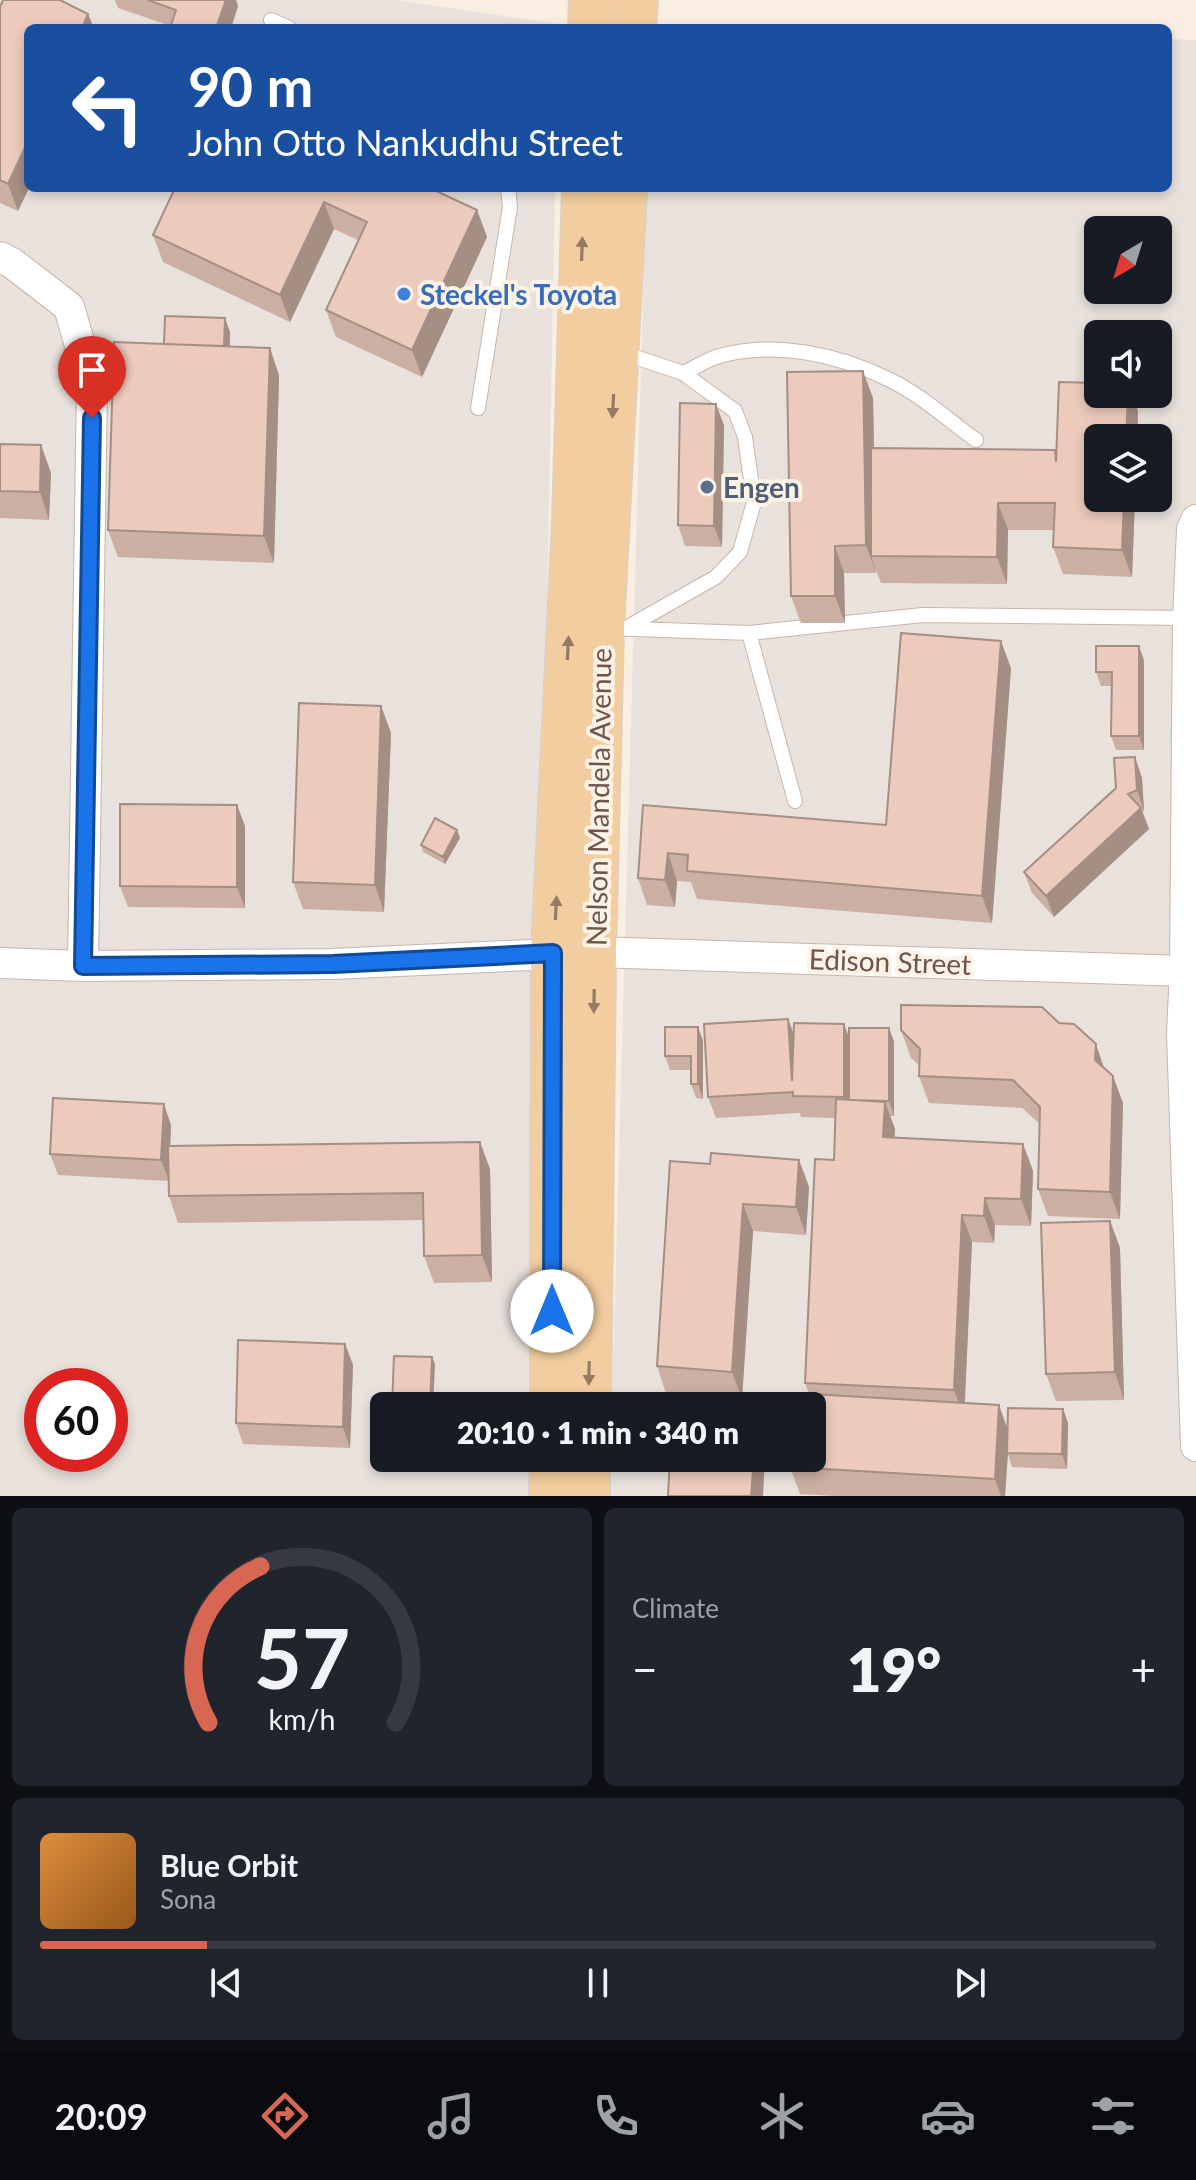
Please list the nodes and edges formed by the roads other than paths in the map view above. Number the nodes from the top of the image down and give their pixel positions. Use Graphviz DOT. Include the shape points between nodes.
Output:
graph roads {
  1 [pos="591,0"];
  2 [pos="636,0"];
  3 [pos="271,20"];
  4 [pos="280,24"];
  5 [pos="590,24"];
  6 [pos="634,24"];
  7 [pos="508,192"];
  8 [pos="584,192"];
  9 [pos="625,192"];
  10 [pos="0,257"];
  11 [pos="616,350"];
  12 [pos="683,373"];
  13 [pos="478,408"];
  14 [pos="976,440"];
  15 [pos="1196,520"];
  16 [pos="1188,618"];
  17 [pos="614,628"];
  18 [pos="749,633"];
  19 [pos="795,801"];
  20 [pos="574,953"];
  21 [pos="0,963"];
  22 [pos="83,966"];
  23 [pos="1185,971"];
  24 [pos="1191,1122"];
  25 [pos="553,1392"];
  26 [pos="589,1392"];
  27 [pos="1196,1446"];
  28 [pos="552,1472"];
  29 [pos="588,1472"];
  30 [pos="551,1496"];
  31 [pos="588,1496"];
  1 -- 5 [label="main road"];
  2 -- 6 [label="main road"];
  3 -- 4 [label="lane"];
  7 -- 13 [label="lane"];
  20 -- 8 [label="main road, Nelson Mandela Avenue, one-way" via="574,521"];
  9 -- 11 [label="main road, Nelson Mandela Avenue"];
  10 -- 22 [label="street" via="69,307 92,387"];
  11 -- 12 [label="lane"];
  11 -- 17 [label="main road, Nelson Mandela Avenue, one-way"];
  12 -- 14 [label="lane" via="715,358 754,350 840,360 890,380"];
  12 -- 17 [label="lane" via="735,411 745,437 754,502 740,552 716,577"];
  15 -- 16 [label="street"];
  16 -- 18 [label="lane" via="923,615"];
  16 -- 23 [label="street"];
  17 -- 18 [label="lane"];
  17 -- 20 [label="main road, Nelson Mandela Avenue"];
  18 -- 19 [label="lane"];
  20 -- 22 [label="street, Edison Street" via="333,964"];
  20 -- 23 [label="street, Edison Street"];
  20 -- 25 [label="main road, Nelson Mandela Avenue"];
  20 -- 26 [label="main road, Nelson Mandela Avenue, one-way"];
  21 -- 22 [label="street, Edison Street"];
  23 -- 24 [label="street" via="1182,1033"];
  24 -- 27 [label="street"];
  28 -- 30 [label="main road"];
  29 -- 31 [label="main road"];
}
